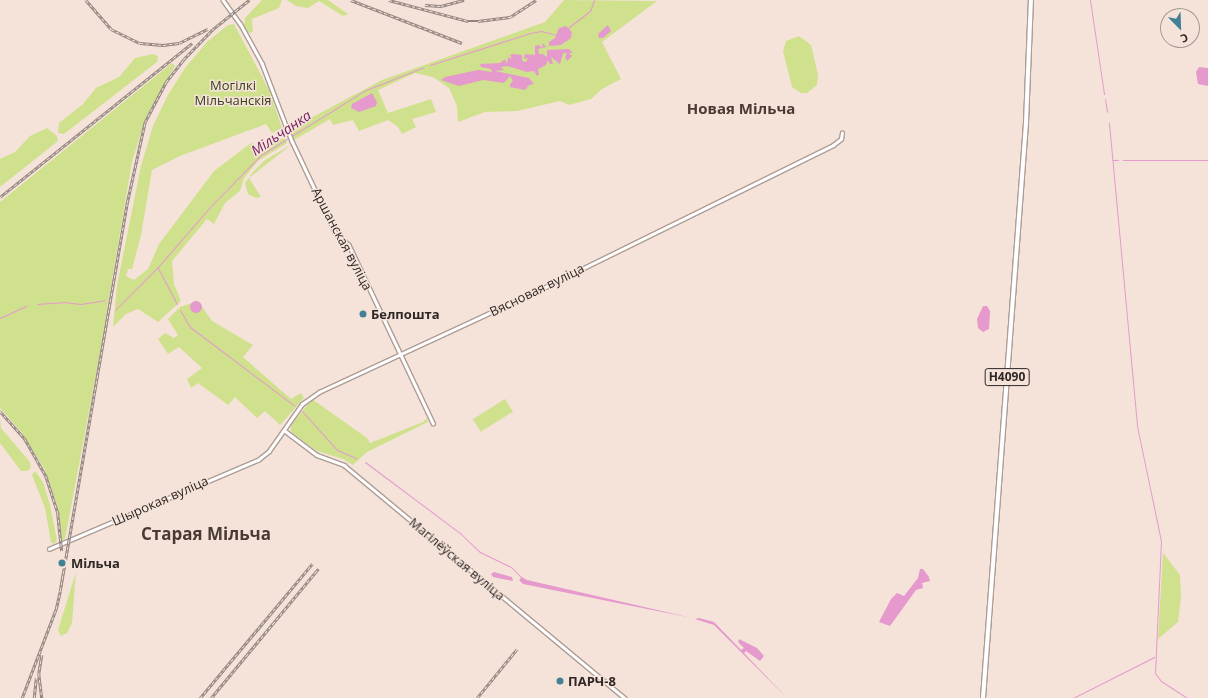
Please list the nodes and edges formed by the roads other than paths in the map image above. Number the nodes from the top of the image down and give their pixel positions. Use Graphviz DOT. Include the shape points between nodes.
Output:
graph roads {
  1 [pos="223,0"];
  2 [pos="1031,0"];
  3 [pos="842,133"];
  4 [pos="401,354"];
  5 [pos="433,424"];
  6 [pos="284,430"];
  7 [pos="269,451"];
  8 [pos="48,550"];
  9 [pos="625,698"];
  10 [pos="983,698"];
  1 -- 4 [label="street, Аршанская вуліца" via="240,23 262,63 288,133 335,232 348,243"];
  2 -- 10 [label="main road, Н4090" via="1026,123"];
  3 -- 4 [label="street, Вясновая вуліца" via="841,139 833,145 547,286"];
  4 -- 5 [label="street, Аршанская вуліца"];
  4 -- 6 [label="street, Вясновая вуліца" via="309,398"];
  6 -- 7 [label="street, Вясновая вуліца"];
  6 -- 9 [label="street, Магілёўская вуліца" via="318,455 344,465"];
  7 -- 8 [label="street, Шырокая вуліца" via="248,464"];
}
